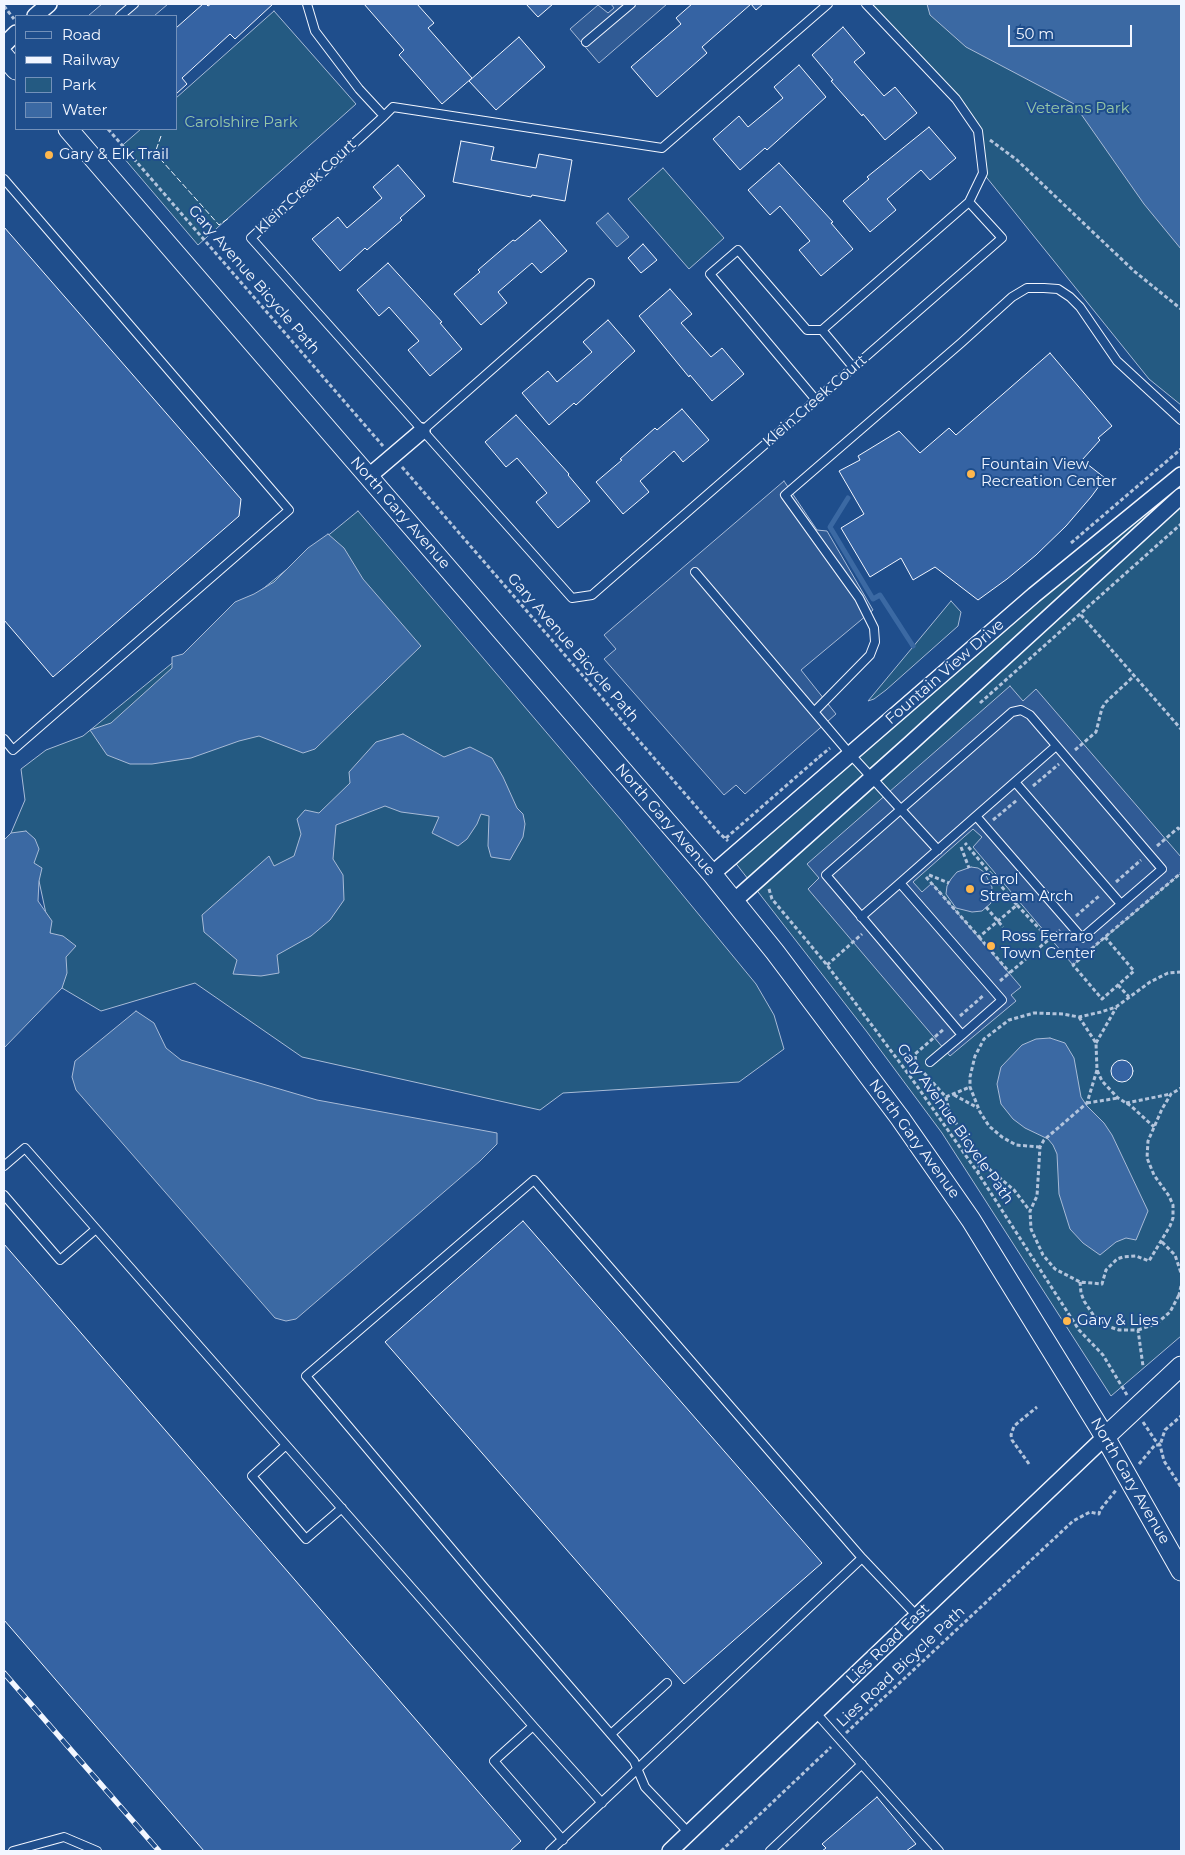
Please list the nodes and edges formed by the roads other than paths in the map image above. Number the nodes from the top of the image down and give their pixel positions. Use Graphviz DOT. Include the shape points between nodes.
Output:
graph roads {
  1 [pos="49,4"];
  2 [pos="134,4"];
  3 [pos="307,4"];
  4 [pos="631,4"];
  5 [pos="828,4"];
  6 [pos="866,4"];
  7 [pos="36,15"];
  8 [pos="121,15"];
  9 [pos="15,34"];
  10 [pos="586,42"];
  11 [pos="4,45"];
  12 [pos="4,56"];
  13 [pos="15,69"];
  14 [pos="384,116"];
  15 [pos="69,130"];
  16 [pos="4,179"];
  17 [pos="969,202"];
  18 [pos="590,283"];
  19 [pos="822,330"];
  20 [pos="854,367"];
  21 [pos="816,400"];
  22 [pos="1181,420"];
  23 [pos="422,431"];
  24 [pos="1181,475"];
  25 [pos="368,477"];
  26 [pos="1181,496"];
  27 [pos="695,572"];
  28 [pos="815,711"];
  29 [pos="4,739"];
  30 [pos="1056,746"];
  31 [pos="850,754"];
  32 [pos="872,778"];
  33 [pos="1015,782"];
  34 [pos="902,809"];
  35 [pos="976,816"];
  36 [pos="938,850"];
  37 [pos="712,874"];
  38 [pos="900,883"];
  39 [pos="734,901"];
  40 [pos="1121,904"];
  41 [pos="861,917"];
  42 [pos="962,1035"];
  43 [pos="930,1062"];
  44 [pos="4,1166"];
  45 [pos="4,1195"];
  46 [pos="96,1229"];
  47 [pos="1181,1366"];
  48 [pos="1105,1437"];
  49 [pos="286,1445"];
  50 [pos="342,1508"];
  51 [pos="862,1558"];
  52 [pos="1181,1571"];
  53 [pos="917,1616"];
  54 [pos="667,1683"];
  55 [pos="816,1713"];
  56 [pos="533,1726"];
  57 [pos="611,1734"];
  58 [pos="862,1764"];
  59 [pos="638,1769"];
  60 [pos="602,1803"];
  61 [pos="689,1833"];
  62 [pos="563,1840"];
  63 [pos="13,1851"];
  64 [pos="97,1851"];
  65 [pos="550,1851"];
  66 [pos="670,1851"];
  67 [pos="770,1851"];
  68 [pos="939,1851"];
  1 -- 7 [label="street"];
  2 -- 8 [label="lane"];
  3 -- 14 [label="lane" via="315,31"];
  4 -- 10 [label="lane"];
  5 -- 14 [label="lane" via="662,148 393,108"];
  6 -- 17 [label="lane" via="956,99 978,130 983,172"];
  9 -- 11 [label="street"];
  12 -- 13 [label="street"];
  14 -- 23 [label="lane, Klein Creek Court" via="251,238"];
  15 -- 25 [label="street, North Gary Avenue"];
  16 -- 29 [label="lane" via="289,510 13,750"];
  17 -- 19 [label="lane"];
  17 -- 20 [label="lane, Klein Creek Court" via="1002,238"];
  18 -- 23 [label="lane"];
  19 -- 20 [label="lane"];
  19 -- 21 [label="lane" via="807,330 738,250 710,274"];
  20 -- 21 [label="lane, Klein Creek Court"];
  21 -- 23 [label="lane, Klein Creek Court" via="592,594 572,598"];
  22 -- 28 [label="lane" via="1117,362 1070,297 1058,289 1044,288 1028,288 1012,297 785,495 859,598 874,628 870,655"];
  23 -- 25 [label="street"];
  24 -- 31 [label="street, Fountain View Drive" via="1034,595"];
  25 -- 37 [label="street, North Gary Avenue"];
  26 -- 32 [label="street, Fountain View Drive"];
  27 -- 28 [label="lane"];
  28 -- 31 [label="lane"];
  30 -- 33 [label="lane"];
  30 -- 34 [label="lane" via="1030,715 1021,710 1012,712"];
  30 -- 40 [label="lane" via="1162,869"];
  31 -- 32 [label="lane"];
  31 -- 37 [label="street, Fountain View Drive"];
  32 -- 34 [label="lane"];
  32 -- 39 [label="street, Fountain View Drive"];
  33 -- 35 [label="lane"];
  33 -- 40 [label="lane"];
  34 -- 36 [label="lane"];
  34 -- 41 [label="lane" via="826,875"];
  35 -- 36 [label="lane"];
  35 -- 40 [label="lane" via="1082,938"];
  36 -- 38 [label="lane"];
  37 -- 39 [label="street, North Gary Avenue"];
  38 -- 41 [label="lane"];
  38 -- 42 [label="lane" via="1002,1000"];
  39 -- 48 [label="street, North Gary Avenue" via="819,1009 940,1174"];
  41 -- 42 [label="lane"];
  42 -- 43 [label="lane"];
  44 -- 46 [label="lane" via="25,1148"];
  45 -- 46 [label="lane" via="60,1260"];
  46 -- 49 [label="lane"];
  47 -- 48 [label="street"];
  48 -- 52 [label="street, North Gary Avenue"];
  48 -- 53 [label="street, Lies Road East"];
  49 -- 50 [label="lane"];
  49 -- 50 [label="lane" via="252,1476 306,1540"];
  50 -- 56 [label="lane"];
  51 -- 53 [label="lane"];
  51 -- 57 [label="lane" via="534,1180 306,1376"];
  51 -- 59 [label="lane"];
  53 -- 55 [label="street, Lies Road East"];
  54 -- 57 [label="lane"];
  55 -- 58 [label="lane"];
  55 -- 61 [label="street, Lies Road East"];
  56 -- 60 [label="lane"];
  56 -- 62 [label="lane" via="494,1761"];
  57 -- 59 [label="lane"];
  58 -- 67 [label="lane"];
  58 -- 68 [label="lane"];
  59 -- 60 [label="lane"];
  59 -- 61 [label="lane" via="645,1787"];
  60 -- 62 [label="lane"];
  61 -- 66 [label="street, Lies Road East"];
  62 -- 65 [label="lane"];
  63 -- 64 [label="lane" via="64,1837"];
}
